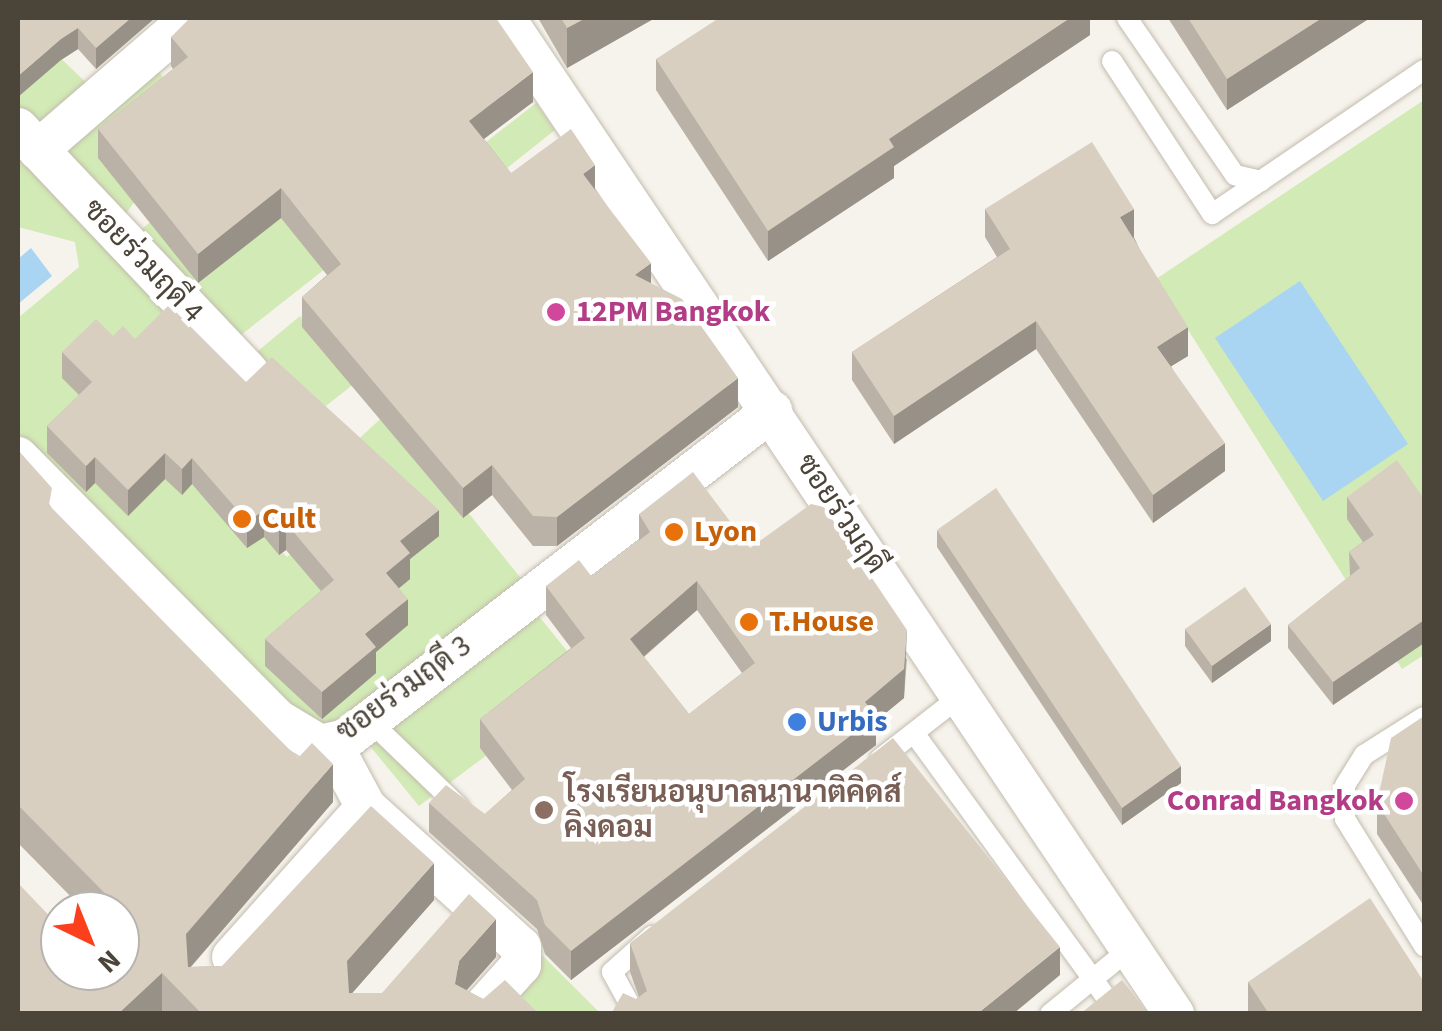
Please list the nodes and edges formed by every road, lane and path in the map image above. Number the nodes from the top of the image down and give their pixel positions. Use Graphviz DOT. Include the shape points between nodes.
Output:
graph roads {
  1 [pos="191,18"];
  2 [pos="504,18"];
  3 [pos="1126,18"];
  4 [pos="1112,61"];
  5 [pos="1424,70"];
  6 [pos="23,136"];
  7 [pos="1261,181"];
  8 [pos="250,372"];
  9 [pos="772,411"];
  10 [pos="18,457"];
  11 [pos="962,695"];
  12 [pos="1424,717"];
  13 [pos="370,721"];
  14 [pos="914,732"];
  15 [pos="332,744"];
  16 [pos="867,768"];
  17 [pos="366,806"];
  18 [pos="482,830"];
  19 [pos="680,914"];
  20 [pos="1424,946"];
  21 [pos="1131,948"];
  22 [pos="1093,979"];
  23 [pos="204,988"];
  24 [pos="1165,1000"];
  25 [pos="477,1014"];
  26 [pos="635,1014"];
  27 [pos="1050,1014"];
  28 [pos="1120,1014"];
  1 -- 6 [label="street, ซอยร่วมฤดี 4"];
  2 -- 9 [label="street, ซอยร่วมฤดี"];
  3 -- 7 [label="lane" via="1235,175"];
  4 -- 7 [label="lane" via="1212,214"];
  5 -- 7 [label="lane"];
  6 -- 8 [label="street, ซอยร่วมฤดี 4"];
  9 -- 11 [label="street, ซอยร่วมฤดี"];
  9 -- 13 [label="street, ซอยร่วมฤดี 3"];
  10 -- 15 [label="street, ซอยร่วมฤดี 3" via="277,718"];
  11 -- 14 [label="lane"];
  11 -- 21 [label="street, ซอยร่วมฤดี"];
  12 -- 20 [label="lane" via="1364,755 1345,786 1345,819"];
  13 -- 15 [label="street, ซอยร่วมฤดี 3"];
  13 -- 18 [label="lane"];
  14 -- 16 [label="lane"];
  14 -- 22 [label="lane"];
  15 -- 17 [label="street"];
  17 -- 23 [label="street"];
  17 -- 25 [label="street" via="455,912 521,948 521,965"];
  19 -- 26 [label="lane" via="612,972"];
  21 -- 22 [label="lane"];
  21 -- 24 [label="street, ซอยร่วมฤดี"];
  22 -- 27 [label="lane"];
  22 -- 28 [label="lane"];
  24 -- 28 [label="lane"];
}
